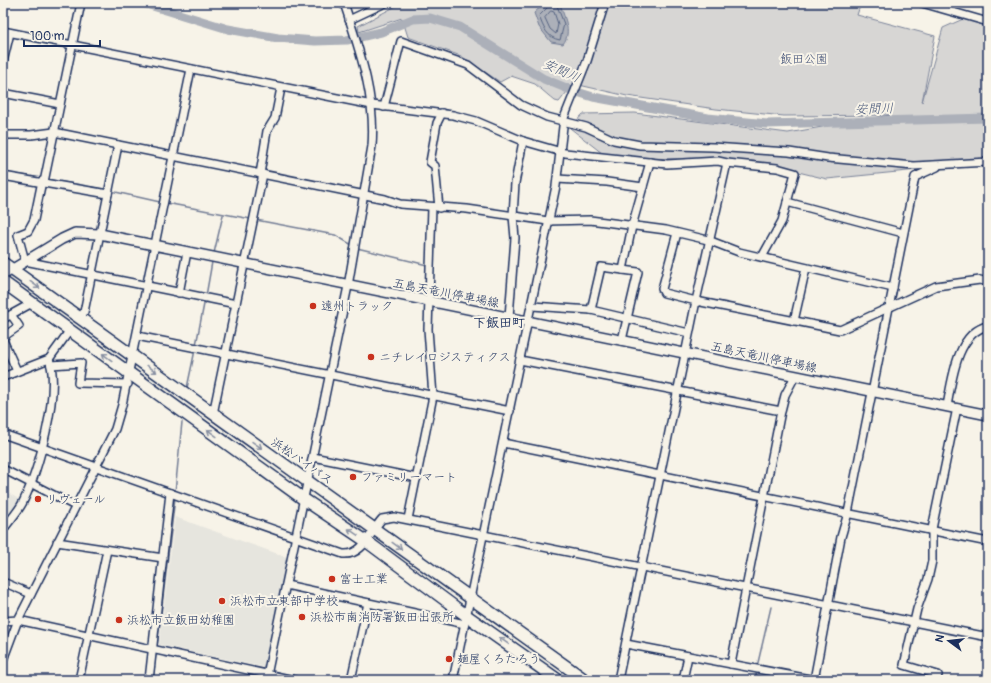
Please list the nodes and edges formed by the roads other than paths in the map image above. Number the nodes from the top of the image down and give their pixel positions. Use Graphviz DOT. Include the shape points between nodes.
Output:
graph roads {
  1 [pos="81,3"];
  2 [pos="344,3"];
  3 [pos="385,3"];
  4 [pos="605,3"];
  5 [pos="922,3"];
  6 [pos="943,6"];
  7 [pos="349,20"];
  8 [pos="988,22"];
  9 [pos="7,32"];
  10 [pos="72,45"];
  11 [pos="3,62"];
  12 [pos="191,70"];
  13 [pos="281,88"];
  14 [pos="3,93"];
  15 [pos="60,104"];
  16 [pos="372,105"];
  17 [pos="384,107"];
  18 [pos="442,113"];
  19 [pos="564,120"];
  20 [pos="54,132"];
  21 [pos="3,135"];
  22 [pos="523,141"];
  23 [pos="118,146"];
  24 [pos="560,152"];
  25 [pos="173,157"];
  26 [pos="650,162"];
  27 [pos="988,162"];
  28 [pos="726,164"];
  29 [pos="939,166"];
  30 [pos="261,174"];
  31 [pos="3,176"];
  32 [pos="557,179"];
  33 [pos="43,181"];
  34 [pos="643,187"];
  35 [pos="108,194"];
  36 [pos="363,195"];
  37 [pos="787,202"];
  38 [pos="435,208"];
  39 [pos="513,216"];
  40 [pos="548,221"];
  41 [pos="632,226"];
  42 [pos="677,232"];
  43 [pos="903,233"];
  44 [pos="100,234"];
  45 [pos="708,240"];
  46 [pos="155,246"];
  47 [pos="187,252"];
  48 [pos="762,258"];
  49 [pos="25,261"];
  50 [pos="245,264"];
  51 [pos="806,268"];
  52 [pos="6,269"];
  53 [pos="623,270"];
  54 [pos="92,275"];
  55 [pos="3,282"];
  56 [pos="988,282"];
  57 [pos="148,286"];
  58 [pos="348,286"];
  59 [pos="892,288"];
  60 [pos="179,293"];
  61 [pos="428,301"];
  62 [pos="696,301"];
  63 [pos="32,303"];
  64 [pos="236,304"];
  65 [pos="532,306"];
  66 [pos="889,308"];
  67 [pos="592,310"];
  68 [pos="12,316"];
  69 [pos="509,317"];
  70 [pos="80,318"];
  71 [pos="628,318"];
  72 [pos="3,319"];
  73 [pos="794,321"];
  74 [pos="529,322"];
  75 [pos="988,326"];
  76 [pos="70,330"];
  77 [pos="690,333"];
  78 [pos="138,336"];
  79 [pos="3,338"];
  80 [pos="622,340"];
  81 [pos="686,353"];
  82 [pos="226,354"];
  83 [pos="134,356"];
  84 [pos="520,360"];
  85 [pos="50,362"];
  86 [pos="17,372"];
  87 [pos="130,373"];
  88 [pos="330,375"];
  89 [pos="793,375"];
  90 [pos="3,377"];
  91 [pos="128,384"];
  92 [pos="677,391"];
  93 [pos="873,391"];
  94 [pos="433,396"];
  95 [pos="947,406"];
  96 [pos="957,408"];
  97 [pos="781,410"];
  98 [pos="510,411"];
  99 [pos="213,414"];
  100 [pos="988,414"];
  101 [pos="3,434"];
  102 [pos="503,443"];
  103 [pos="41,447"];
  104 [pos="313,458"];
  105 [pos="96,466"];
  106 [pos="3,469"];
  107 [pos="661,474"];
  108 [pos="417,478"];
  109 [pos="308,481"];
  110 [pos="32,483"];
  111 [pos="170,492"];
  112 [pos="764,496"];
  113 [pos="305,500"];
  114 [pos="75,506"];
  115 [pos="848,513"];
  116 [pos="408,519"];
  117 [pos="373,528"];
  118 [pos="932,529"];
  119 [pos="3,530"];
  120 [pos="484,536"];
  121 [pos="297,538"];
  122 [pos="366,541"];
  123 [pos="57,542"];
  124 [pos="988,542"];
  125 [pos="107,550"];
  126 [pos="163,558"];
  127 [pos="642,567"];
  128 [pos="3,582"];
  129 [pos="286,585"];
  130 [pos="745,588"];
  131 [pos="31,594"];
  132 [pos="471,598"];
  133 [pos="368,603"];
  134 [pos="828,605"];
  135 [pos="18,620"];
  136 [pos="466,620"];
  137 [pos="3,621"];
  138 [pos="913,622"];
  139 [pos="88,636"];
  140 [pos="988,637"];
  141 [pos="626,644"];
  142 [pos="152,650"];
  143 [pos="688,656"];
  144 [pos="3,660"];
  145 [pos="730,664"];
  146 [pos="267,677"];
  147 [pos="79,680"];
  148 [pos="149,680"];
  149 [pos="294,680"];
  150 [pos="351,680"];
  151 [pos="453,680"];
  152 [pos="558,680"];
  153 [pos="585,680"];
  154 [pos="618,680"];
  155 [pos="683,680"];
  156 [pos="814,680"];
  157 [pos="936,680"];
  1 -- 10 [label="street"];
  2 -- 7 [label="street"];
  3 -- 7 [label="street"];
  4 -- 19 [label="street" via="587,61"];
  5 -- 6 [label="street"];
  6 -- 8 [label="street"];
  7 -- 16 [label="street"];
  9 -- 10 [label="street"];
  9 -- 11 [label="street"];
  10 -- 12 [label="street"];
  10 -- 15 [label="street"];
  12 -- 13 [label="street"];
  12 -- 25 [label="street"];
  13 -- 16 [label="street"];
  13 -- 30 [label="street" via="276,118 267,131"];
  14 -- 15 [label="street"];
  15 -- 20 [label="street"];
  16 -- 17 [label="street"];
  16 -- 36 [label="street" via="372,146"];
  17 -- 18 [label="street"];
  17 -- 19 [label="street" via="401,41 468,65 522,105"];
  18 -- 22 [label="street" via="476,121"];
  18 -- 38 [label="street" via="437,123 430,162 435,166"];
  19 -- 24 [label="street"];
  19 -- 29 [label="street" via="614,140 640,145 728,148 914,166"];
  20 -- 21 [label="street"];
  20 -- 23 [label="street"];
  20 -- 33 [label="street"];
  22 -- 24 [label="street"];
  22 -- 39 [label="street" via="515,183"];
  23 -- 25 [label="street"];
  23 -- 35 [label="street"];
  24 -- 26 [label="street"];
  24 -- 32 [label="street"];
  25 -- 30 [label="street"];
  25 -- 46 [label="street"];
  26 -- 28 [label="street" via="667,164 718,161"];
  26 -- 34 [label="street"];
  27 -- 29 [label="street"];
  28 -- 37 [label="street" via="777,168 796,173"];
  28 -- 45 [label="street"];
  29 -- 43 [label="street" via="915,177"];
  30 -- 36 [label="street"];
  30 -- 50 [label="street"];
  31 -- 33 [label="street"];
  32 -- 34 [label="street"];
  32 -- 40 [label="street"];
  33 -- 35 [label="street"];
  33 -- 49 [label="street" via="34,220 28,231 18,234"];
  34 -- 41 [label="street"];
  35 -- 44 [label="street"];
  36 -- 38 [label="street" via="400,204"];
  36 -- 58 [label="street"];
  37 -- 43 [label="street"];
  37 -- 48 [label="street" via="782,221"];
  38 -- 39 [label="street" via="467,209"];
  38 -- 61 [label="street"];
  39 -- 40 [label="street"];
  39 -- 69 [label="street" via="515,238"];
  40 -- 41 [label="street" via="590,220"];
  40 -- 65 [label="street"];
  41 -- 42 [label="street"];
  41 -- 53 [label="street"];
  42 -- 45 [label="street"];
  42 -- 62 [label="street" via="662,289 664,293"];
  43 -- 59 [label="street"];
  44 -- 46 [label="main road, 五島天竜川停車場線"];
  44 -- 49 [label="main road, 五島天竜川停車場線" via="75,233"];
  44 -- 54 [label="street"];
  45 -- 48 [label="street"];
  45 -- 62 [label="street"];
  46 -- 47 [label="main road, 五島天竜川停車場線"];
  46 -- 57 [label="street"];
  47 -- 50 [label="main road, 五島天竜川停車場線"];
  47 -- 60 [label="street"];
  48 -- 51 [label="street"];
  49 -- 52 [label="main road, 五島天竜川停車場線"];
  49 -- 54 [label="street"];
  50 -- 58 [label="main road, 五島天竜川停車場線"];
  50 -- 64 [label="street"];
  51 -- 59 [label="street"];
  51 -- 73 [label="street"];
  52 -- 70 [label="highway, 浜松バイパス, one-way"];
  53 -- 67 [label="street" via="601,266"];
  53 -- 71 [label="street" via="638,272"];
  54 -- 57 [label="street"];
  54 -- 70 [label="street" via="84,312"];
  55 -- 63 [label="highway"];
  56 -- 66 [label="street" via="980,280 936,286"];
  57 -- 60 [label="street"];
  57 -- 78 [label="street"];
  58 -- 61 [label="main road, 五島天竜川停車場線"];
  58 -- 88 [label="street"];
  59 -- 66 [label="street"];
  60 -- 64 [label="street"];
  61 -- 69 [label="main road, 五島天竜川停車場線"];
  61 -- 94 [label="street"];
  62 -- 73 [label="street"];
  62 -- 77 [label="street"];
  63 -- 68 [label="street"];
  63 -- 76 [label="highway"];
  64 -- 82 [label="street"];
  65 -- 67 [label="street"];
  65 -- 74 [label="street"];
  66 -- 73 [label="street" via="840,330"];
  66 -- 93 [label="street"];
  67 -- 71 [label="street"];
  68 -- 72 [label="street"];
  68 -- 79 [label="street" via="19,326"];
  69 -- 74 [label="main road, 五島天竜川停車場線"];
  70 -- 83 [label="highway, 浜松バイパス"];
  71 -- 77 [label="street"];
  71 -- 80 [label="street"];
  74 -- 80 [label="main road, 五島天竜川停車場線"];
  74 -- 84 [label="street"];
  75 -- 95 [label="street" via="978,328 970,336 954,365"];
  76 -- 85 [label="street"];
  87 -- 76 [label="highway, one-way"];
  77 -- 81 [label="street"];
  78 -- 82 [label="street"];
  78 -- 83 [label="street"];
  79 -- 86 [label="street"];
  80 -- 81 [label="main road, 五島天竜川停車場線"];
  81 -- 89 [label="main road, 五島天竜川停車場線"];
  81 -- 92 [label="street"];
  82 -- 88 [label="street"];
  82 -- 99 [label="street"];
  83 -- 87 [label="street"];
  83 -- 99 [label="highway, 浜松バイパス, one-way"];
  84 -- 92 [label="street"];
  84 -- 98 [label="street"];
  85 -- 86 [label="street"];
  85 -- 91 [label="street" via="81,363 78,383"];
  85 -- 103 [label="street" via="52,406"];
  86 -- 90 [label="street"];
  87 -- 91 [label="street"];
  113 -- 87 [label="highway, one-way"];
  88 -- 94 [label="street"];
  88 -- 104 [label="street"];
  89 -- 93 [label="main road, 五島天竜川停車場線"];
  89 -- 97 [label="street"];
  91 -- 105 [label="street" via="115,429"];
  92 -- 97 [label="street"];
  92 -- 107 [label="street"];
  93 -- 95 [label="main road, 五島天竜川停車場線"];
  93 -- 115 [label="street"];
  94 -- 98 [label="street"];
  94 -- 108 [label="street"];
  95 -- 96 [label="main road, 五島天竜川停車場線"];
  96 -- 100 [label="main road, 五島天竜川停車場線"];
  96 -- 118 [label="street"];
  97 -- 112 [label="street"];
  98 -- 102 [label="street"];
  99 -- 109 [label="highway, 浜松バイパス, one-way"];
  101 -- 103 [label="street"];
  102 -- 107 [label="street"];
  102 -- 120 [label="street"];
  103 -- 105 [label="street"];
  103 -- 110 [label="street"];
  104 -- 108 [label="street"];
  104 -- 109 [label="street"];
  105 -- 111 [label="street"];
  105 -- 114 [label="street"];
  106 -- 110 [label="street"];
  107 -- 112 [label="street"];
  107 -- 127 [label="street"];
  108 -- 116 [label="street"];
  109 -- 113 [label="street"];
  109 -- 117 [label="highway, 浜松バイパス"];
  110 -- 114 [label="street"];
  110 -- 119 [label="street" via="22,504"];
  111 -- 121 [label="street"];
  111 -- 126 [label="street"];
  112 -- 115 [label="street"];
  112 -- 130 [label="street"];
  113 -- 121 [label="street"];
  122 -- 113 [label="highway, one-way"];
  114 -- 123 [label="street"];
  115 -- 118 [label="street"];
  115 -- 134 [label="street" via="840,537"];
  116 -- 117 [label="street" via="388,517"];
  116 -- 120 [label="street"];
  117 -- 122 [label="street"];
  117 -- 132 [label="highway, 浜松バイパス, one-way"];
  118 -- 124 [label="street"];
  118 -- 138 [label="street" via="932,561"];
  120 -- 127 [label="street"];
  120 -- 132 [label="street"];
  121 -- 122 [label="street" via="349,555 358,551"];
  121 -- 129 [label="street"];
  122 -- 136 [label="highway"];
  123 -- 125 [label="street"];
  123 -- 131 [label="street"];
  125 -- 126 [label="street"];
  125 -- 139 [label="street"];
  126 -- 142 [label="street"];
  127 -- 130 [label="street"];
  127 -- 141 [label="street"];
  128 -- 131 [label="street"];
  129 -- 133 [label="street"];
  129 -- 146 [label="street"];
  130 -- 134 [label="street"];
  130 -- 145 [label="street"];
  131 -- 135 [label="street"];
  132 -- 136 [label="street"];
  132 -- 153 [label="highway, 浜松バイパス"];
  133 -- 136 [label="street"];
  133 -- 150 [label="street"];
  134 -- 138 [label="street"];
  134 -- 156 [label="street"];
  135 -- 137 [label="street"];
  135 -- 139 [label="street"];
  135 -- 144 [label="street"];
  136 -- 151 [label="street"];
  152 -- 136 [label="highway, one-way"];
  138 -- 140 [label="street"];
  138 -- 157 [label="street" via="904,665 938,675"];
  139 -- 142 [label="street"];
  139 -- 147 [label="street"];
  141 -- 143 [label="street"];
  141 -- 154 [label="street"];
  142 -- 146 [label="street"];
  142 -- 148 [label="street"];
  143 -- 145 [label="street"];
  143 -- 155 [label="street"];
  145 -- 156 [label="street"];
  146 -- 149 [label="street"];
}
